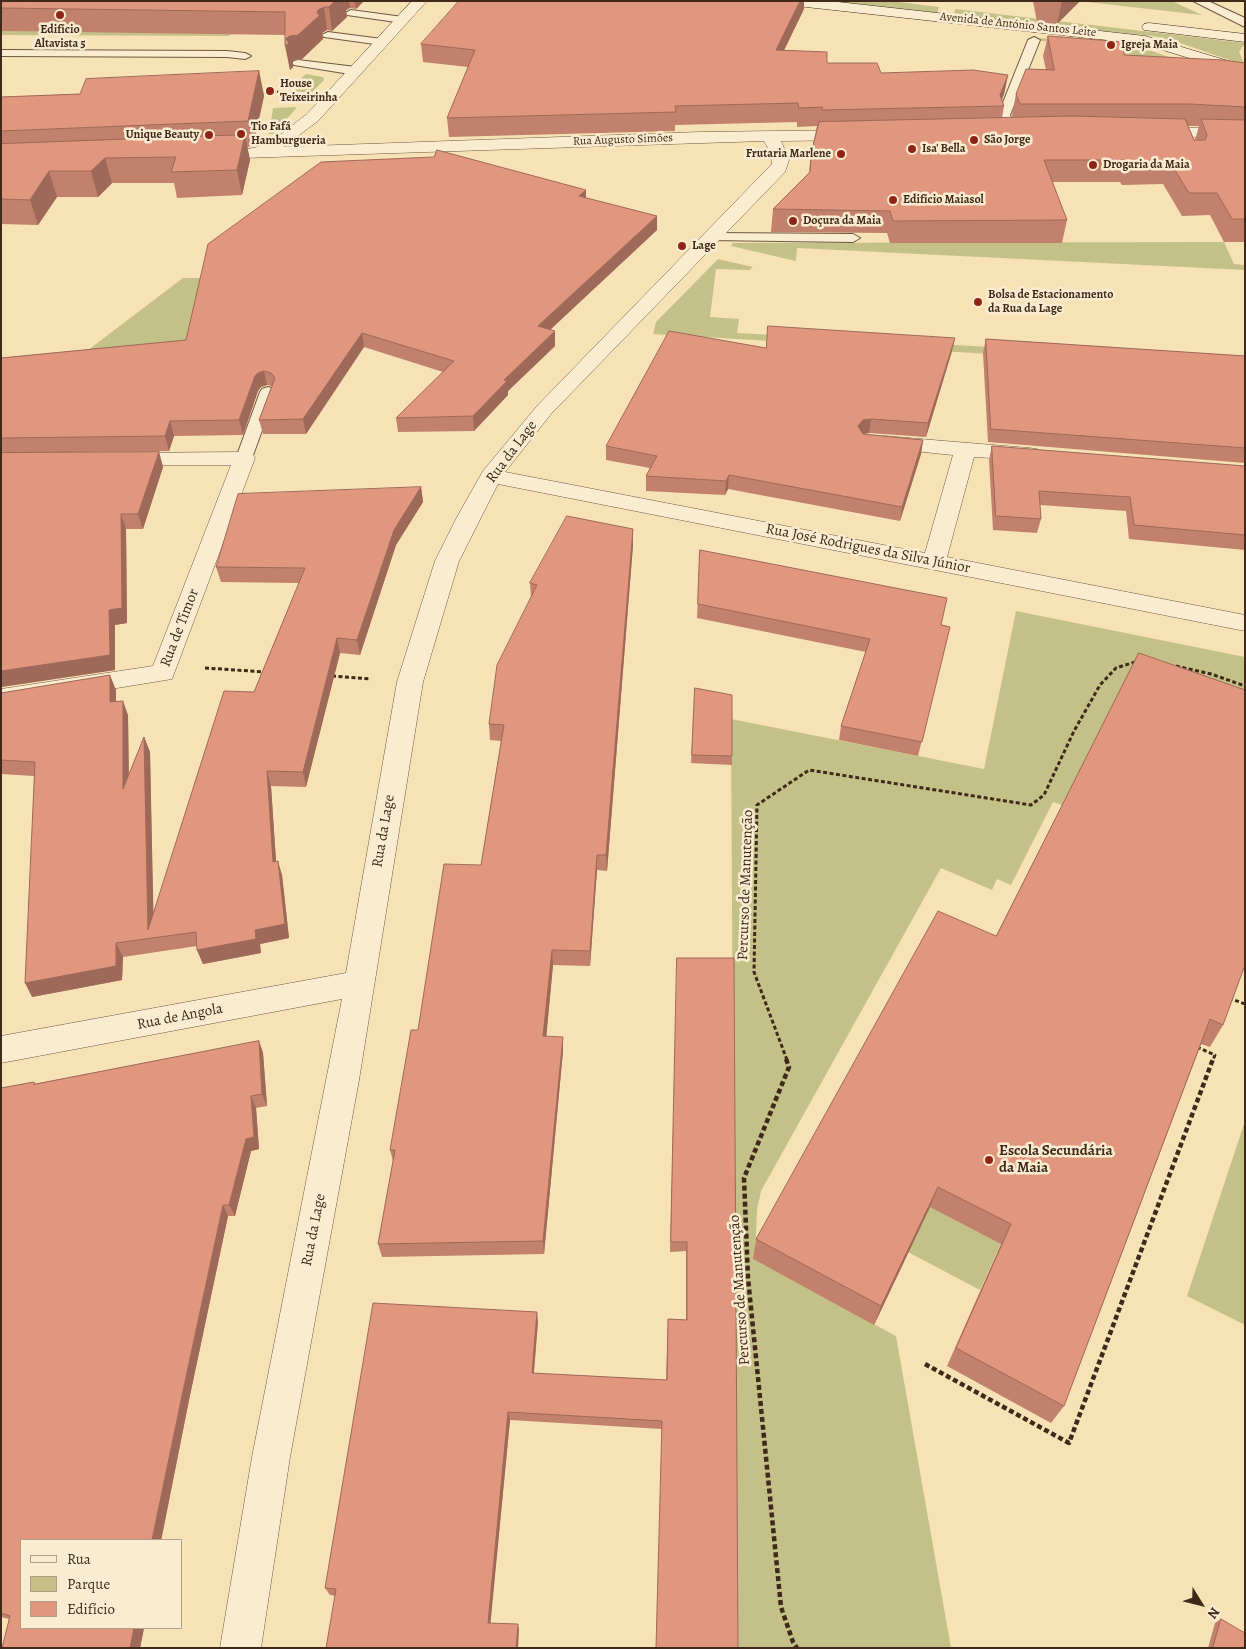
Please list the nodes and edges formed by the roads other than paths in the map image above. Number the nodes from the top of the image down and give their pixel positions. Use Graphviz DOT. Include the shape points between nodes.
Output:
graph roads {
  1 [pos="420,1"];
  2 [pos="788,1"];
  3 [pos="918,1"];
  4 [pos="1198,1"];
  5 [pos="351,14"];
  6 [pos="403,20"];
  7 [pos="1245,24"];
  8 [pos="331,32"];
  9 [pos="1245,38"];
  10 [pos="385,39"];
  11 [pos="1034,40"];
  12 [pos="1,53"];
  13 [pos="245,56"];
  14 [pos="359,62"];
  15 [pos="298,63"];
  16 [pos="1245,71"];
  17 [pos="318,128"];
  18 [pos="1029,130"];
  19 [pos="1134,130"];
  20 [pos="992,131"];
  21 [pos="1010,131"];
  22 [pos="869,134"];
  23 [pos="1245,135"];
  24 [pos="770,137"];
  25 [pos="348,148"];
  26 [pos="259,153"];
  27 [pos="193,155"];
  28 [pos="712,237"];
  29 [pos="853,238"];
  30 [pos="268,392"];
  31 [pos="869,441"];
  32 [pos="965,450"];
  33 [pos="1050,455"];
  34 [pos="244,458"];
  35 [pos="98,459"];
  36 [pos="491,476"];
  37 [pos="934,562"];
  38 [pos="1245,623"];
  39 [pos="1,698"];
  40 [pos="358,984"];
  41 [pos="1,1050"];
  42 [pos="240,1648"];
  1 -- 6 [label="street"];
  2 -- 16 [label="street, Avenida de António Santos Leite" via="1145,40"];
  3 -- 9 [label="street, Avenida de António Santos Leite"];
  4 -- 7 [label="lane"];
  5 -- 6 [label="lane"];
  6 -- 10 [label="street"];
  8 -- 10 [label="lane"];
  10 -- 14 [label="street"];
  11 -- 21 [label="lane" via="1004,115"];
  12 -- 13 [label="lane"];
  14 -- 15 [label="lane"];
  14 -- 17 [label="street"];
  17 -- 25 [label="street" via="334,144"];
  17 -- 26 [label="street" via="294,130 285,139"];
  18 -- 21 [label="street"];
  19 -- 23 [label="street" via="1185,137"];
  20 -- 21 [label="street"];
  22 -- 24 [label="street, Rua Augusto Simões"];
  24 -- 25 [label="street, Rua Augusto Simões"];
  24 -- 28 [label="street, Rua da Lage" via="781,155 779,168"];
  25 -- 26 [label="street, Rua Augusto Simões"];
  26 -- 27 [label="street, Rua Augusto Simões"];
  28 -- 29 [label="lane"];
  28 -- 36 [label="street, Rua da Lage" via="544,410"];
  30 -- 34 [label="lane"];
  31 -- 32 [label="street"];
  32 -- 33 [label="street"];
  32 -- 37 [label="street"];
  34 -- 35 [label="street"];
  34 -- 39 [label="street, Rua de Timor" via="162,673"];
  36 -- 37 [label="street, Rua José Rodrigues da Silva Júnior"];
  36 -- 40 [label="street, Rua da Lage" via="447,561 410,682"];
  37 -- 38 [label="street, Rua José Rodrigues da Silva Júnior"];
  40 -- 41 [label="street, Rua de Angola"];
  40 -- 42 [label="street, Rua da Lage" via="343,1080 271,1457"];
}
